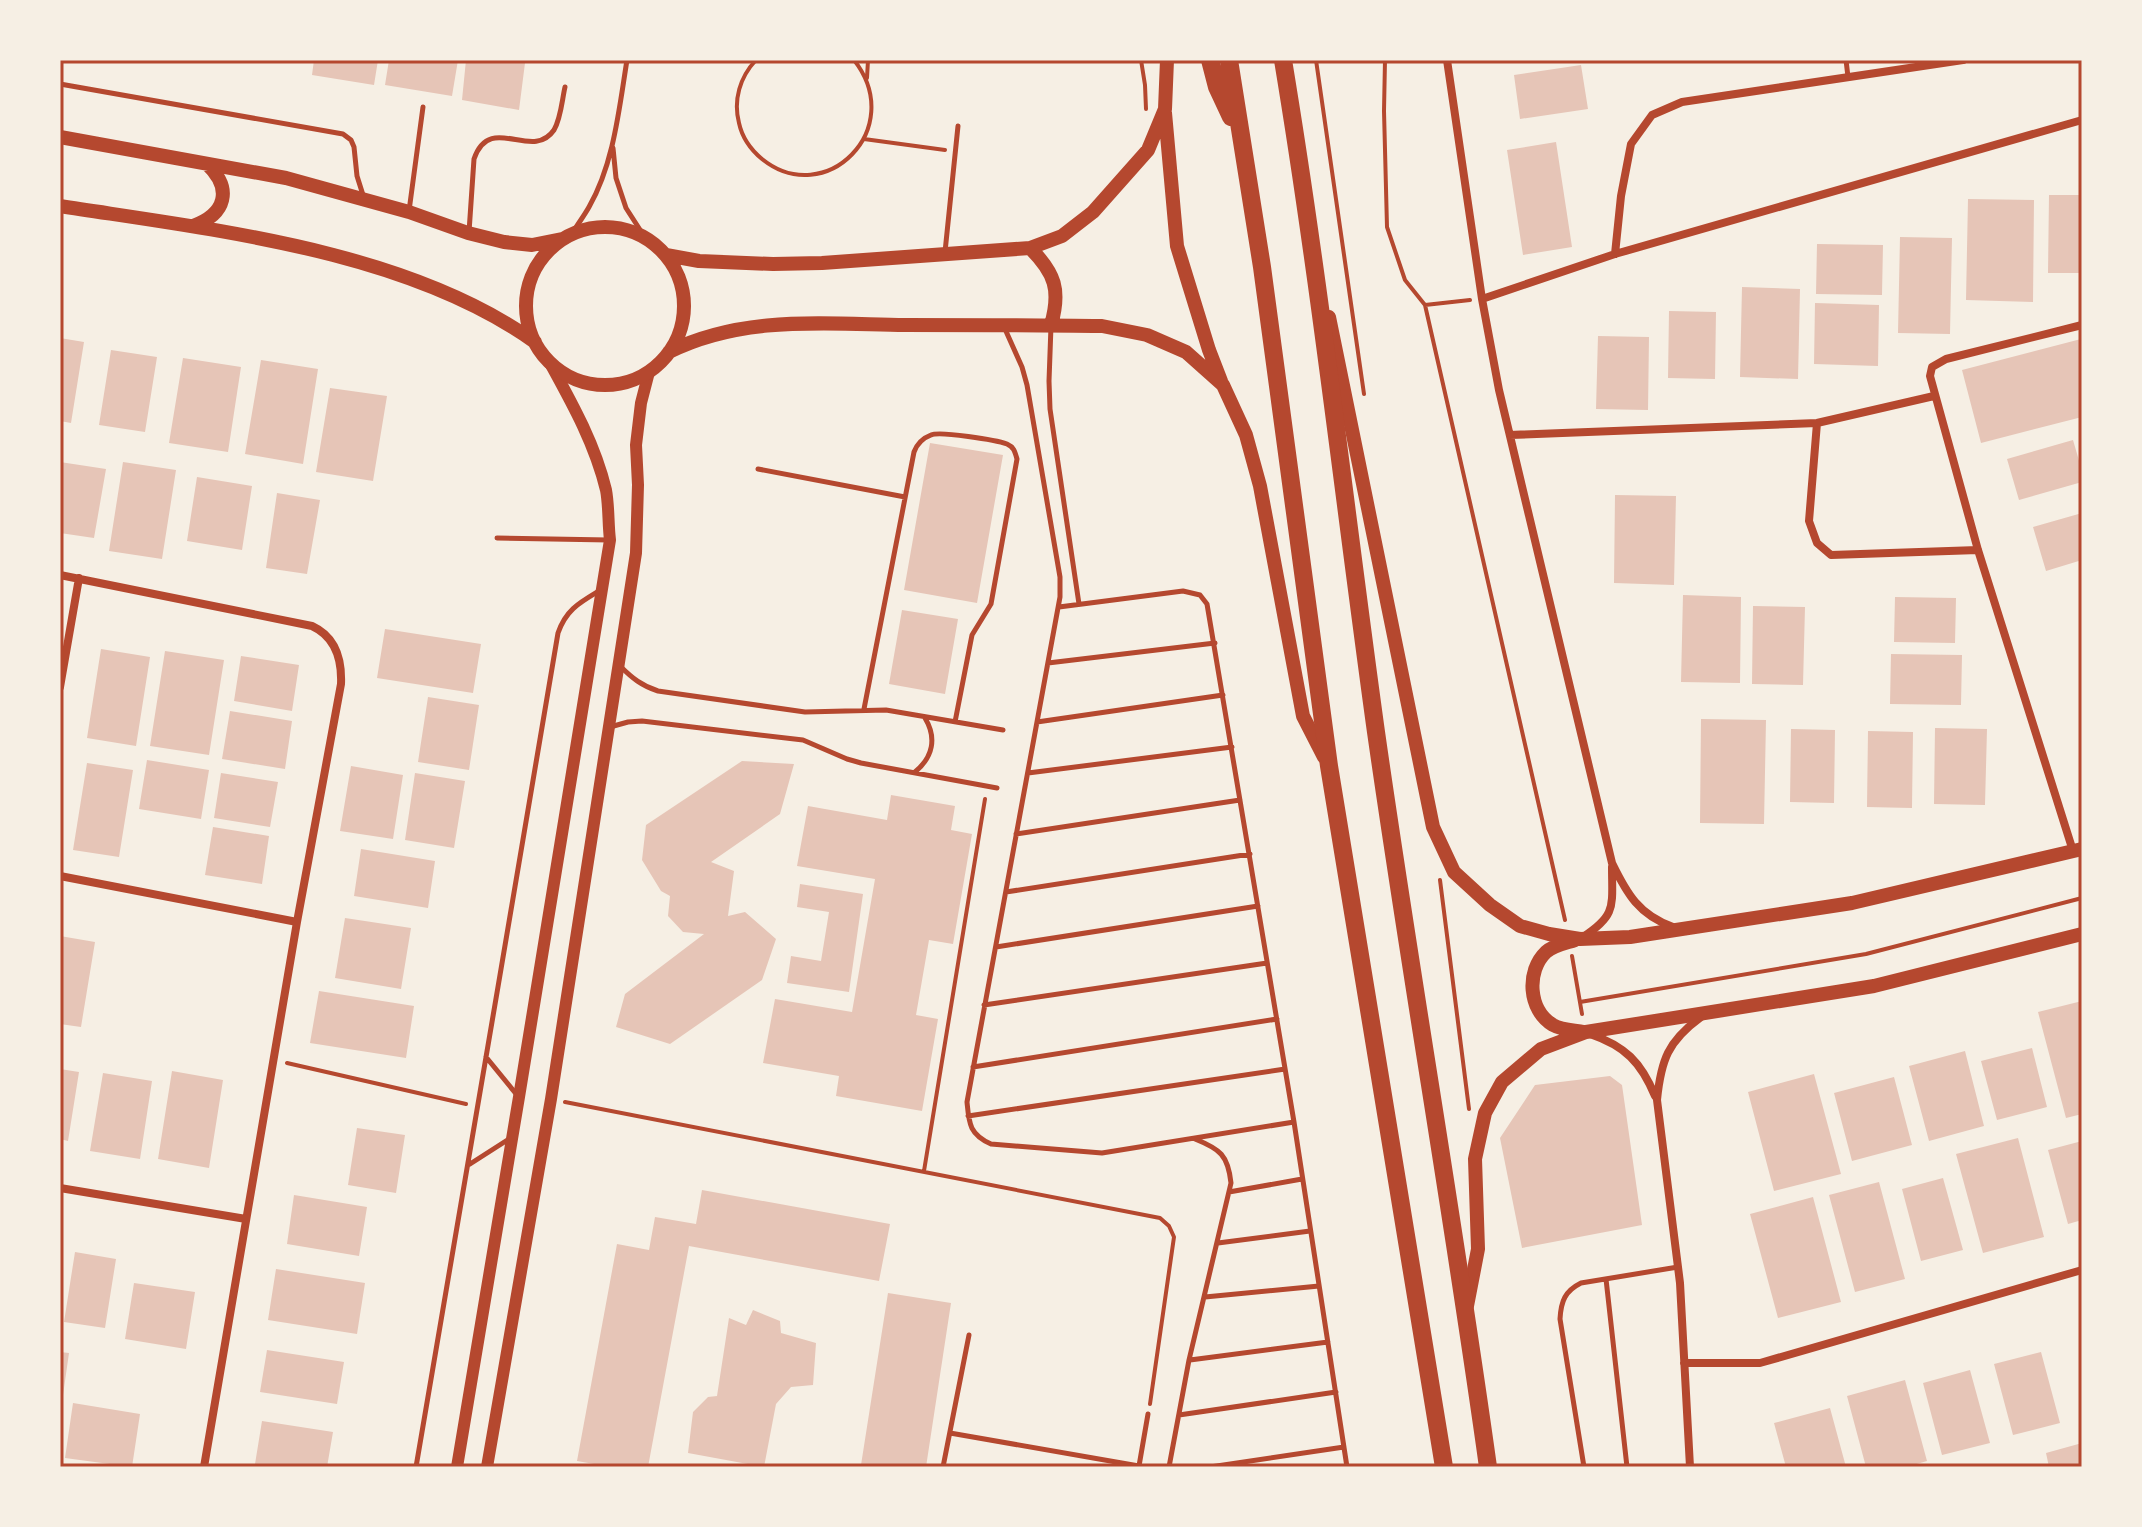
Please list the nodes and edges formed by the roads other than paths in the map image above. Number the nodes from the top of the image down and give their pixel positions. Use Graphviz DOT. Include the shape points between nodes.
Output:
graph roads {
  1 [pos="627,60"];
  2 [pos="1167,60"];
  3 [pos="1210,60"];
  4 [pos="1229,60"];
  5 [pos="1283,60"];
  6 [pos="1447,60"];
  7 [pos="1846,60"];
  8 [pos="1963,60"];
  9 [pos="1848,77"];
  10 [pos="60,84"];
  11 [pos="565,87"];
  12 [pos="423,107"];
  13 [pos="1165,109"];
  14 [pos="2082,120"];
  15 [pos="958,126"];
  16 [pos="1239,133"];
  17 [pos="60,137"];
  18 [pos="613,143"];
  19 [pos="206,163"];
  20 [pos="364,200"];
  21 [pos="1306,201"];
  22 [pos="60,206"];
  23 [pos="409,212"];
  24 [pos="193,226"];
  25 [pos="468,233"];
  26 [pos="644,236"];
  27 [pos="567,237"];
  28 [pos="1030,248"];
  29 [pos="945,253"];
  30 [pos="1615,254"];
  31 [pos="666,255"];
  32 [pos="1482,299"];
  33 [pos="1003,325"];
  34 [pos="1051,325"];
  35 [pos="2082,325"];
  36 [pos="535,342"];
  37 [pos="669,352"];
  38 [pos="550,363"];
  39 [pos="649,372"];
  40 [pos="1223,385"];
  41 [pos="1934,396"];
  42 [pos="1817,423"];
  43 [pos="1510,435"];
  44 [pos="758,469"];
  45 [pos="905,497"];
  46 [pos="497,538"];
  47 [pos="610,540"];
  48 [pos="1978,550"];
  49 [pos="60,575"];
  50 [pos="79,578"];
  51 [pos="603,588"];
  52 [pos="1079,604"];
  53 [pos="1059,607"];
  54 [pos="1215,643"];
  55 [pos="1048,663"];
  56 [pos="619,665"];
  57 [pos="60,687"];
  58 [pos="1223,695"];
  59 [pos="864,709"];
  60 [pos="924,717"];
  61 [pos="955,722"];
  62 [pos="1037,722"];
  63 [pos="609,728"];
  64 [pos="1003,730"];
  65 [pos="1232,747"];
  66 [pos="1329,766"];
  67 [pos="914,773"];
  68 [pos="1028,773"];
  69 [pos="997,788"];
  70 [pos="1240,800"];
  71 [pos="1016,834"];
  72 [pos="2077,850"];
  73 [pos="1250,854"];
  74 [pos="1612,863"];
  75 [pos="60,876"];
  76 [pos="1006,892"];
  77 [pos="1258,906"];
  78 [pos="297,922"];
  79 [pos="1681,930"];
  80 [pos="2082,934"];
  81 [pos="1573,939"];
  82 [pos="996,947"];
  83 [pos="1267,963"];
  84 [pos="984,1005"];
  85 [pos="1705,1014"];
  86 [pos="1277,1019"];
  87 [pos="1586,1032"];
  88 [pos="485,1056"];
  89 [pos="973,1067"];
  90 [pos="1285,1069"];
  91 [pos="519,1097"];
  92 [pos="1657,1100"];
  93 [pos="968,1116"];
  94 [pos="1294,1122"];
  95 [pos="513,1136"];
  96 [pos="1194,1139"];
  97 [pos="469,1164"];
  98 [pos="1302,1179"];
  99 [pos="60,1188"];
  100 [pos="1229,1192"];
  101 [pos="246,1219"];
  102 [pos="1310,1231"];
  103 [pos="1218,1243"];
  104 [pos="1678,1267"];
  105 [pos="2082,1270"];
  106 [pos="1606,1279"];
  107 [pos="1319,1286"];
  108 [pos="1205,1297"];
  109 [pos="1466,1310"];
  110 [pos="969,1335"];
  111 [pos="1328,1342"];
  112 [pos="1189,1360"];
  113 [pos="1684,1363"];
  114 [pos="1431,1382"];
  115 [pos="1336,1392"];
  116 [pos="1148,1414"];
  117 [pos="1179,1415"];
  118 [pos="950,1433"];
  119 [pos="1344,1447"];
  120 [pos="1139,1466"];
  121 [pos="204,1467"];
  122 [pos="416,1467"];
  123 [pos="457,1467"];
  124 [pos="487,1467"];
  125 [pos="943,1467"];
  126 [pos="1169,1467"];
  127 [pos="1210,1467"];
  128 [pos="1347,1467"];
  129 [pos="1435,1467"];
  130 [pos="1444,1467"];
  131 [pos="1488,1467"];
  132 [pos="1584,1467"];
  133 [pos="1627,1467"];
  134 [pos="1690,1467"];
  1 -- 18 [label="lane"];
  2 -- 13 [label="main road"];
  3 -- 16 [label="highway"];
  4 -- 16 [label="highway"];
  5 -- 21 [label="highway"];
  6 -- 32 [label="street"];
  7 -- 9 [label="lane"];
  8 -- 9 [label="street"];
  9 -- 30 [label="street" via="1682,102 1652,115 1631,144"];
  10 -- 20 [label="lane" via="343,134 354,147"];
  11 -- 25 [label="lane" via="555,129 548,136 527,142 494,137 478,150"];
  12 -- 23 [label="lane"];
  13 -- 28 [label="main road" via="1148,150 1093,212 1062,236"];
  13 -- 40 [label="main road" via="1177,246"];
  14 -- 30 [label="street"];
  15 -- 29 [label="lane"];
  16 -- 66 [label="highway"];
  17 -- 19 [label="main road"];
  18 -- 26 [label="lane" via="626,208"];
  18 -- 27 [label="lane" via="590,206"];
  19 -- 20 [label="main road"];
  19 -- 24 [label="main road" via="221,183 220,208 209,221"];
  20 -- 23 [label="main road"];
  21 -- 81 [label="main road" via="1433,827 1454,872 1490,905 1520,926"];
  21 -- 109 [label="highway" via="1376,732"];
  22 -- 24 [label="main road"];
  23 -- 25 [label="main road"];
  24 -- 36 [label="main road" via="327,254 414,281 491,314"];
  25 -- 27 [label="main road" via="532,245"];
  26 -- 27 [label="main road" via="596,227"];
  26 -- 31 [label="main road"];
  27 -- 36 [label="main road" via="541,259 528,285 526,315"];
  28 -- 29 [label="main road"];
  28 -- 34 [label="main road" via="1055,283"];
  29 -- 31 [label="main road" via="773,264"];
  30 -- 32 [label="street"];
  31 -- 37 [label="main road" via="676,269 685,303"];
  32 -- 43 [label="street"];
  33 -- 34 [label="main road"];
  33 -- 37 [label="main road" via="797,323 730,330"];
  33 -- 53 [label="lane" via="1027,385 1060,577"];
  34 -- 40 [label="main road" via="1102,326 1147,335 1186,352"];
  34 -- 52 [label="lane" via="1050,409"];
  35 -- 41 [label="street" via="1938,362 1930,376"];
  36 -- 38 [label="main road"];
  37 -- 39 [label="main road"];
  38 -- 39 [label="main road" via="565,374 598,384 634,380"];
  38 -- 47 [label="street" via="593,450 606,491"];
  39 -- 56 [label="street" via="636,445 636,553"];
  40 -- 66 [label="main road" via="1246,435 1260,486 1303,716"];
  41 -- 42 [label="street"];
  41 -- 48 [label="street"];
  42 -- 43 [label="street"];
  42 -- 48 [label="street" via="1809,521 1817,543 1831,555"];
  43 -- 74 [label="street"];
  44 -- 45 [label="lane"];
  45 -- 59 [label="lane"];
  45 -- 61 [label="lane" via="914,452 933,434 1006,444 1017,455 991,604 972,635"];
  46 -- 47 [label="lane"];
  47 -- 51 [label="street"];
  48 -- 72 [label="street"];
  49 -- 50 [label="street"];
  50 -- 57 [label="street"];
  50 -- 78 [label="street" via="307,625 323,632 336,647 341,684"];
  51 -- 88 [label="lane" via="575,605 558,633"];
  51 -- 91 [label="street"];
  52 -- 53 [label="lane"];
  52 -- 54 [label="lane" via="1191,592 1207,604"];
  53 -- 55 [label="lane"];
  54 -- 55 [label="lane"];
  54 -- 58 [label="lane"];
  55 -- 62 [label="lane"];
  56 -- 59 [label="lane" via="658,691 805,712"];
  56 -- 63 [label="street"];
  58 -- 62 [label="lane"];
  58 -- 65 [label="lane"];
  59 -- 60 [label="lane"];
  60 -- 61 [label="lane"];
  60 -- 67 [label="lane" via="933,740 931,753"];
  61 -- 64 [label="lane"];
  62 -- 68 [label="lane"];
  63 -- 67 [label="lane" via="642,721 803,740 847,759"];
  63 -- 124 [label="street"];
  65 -- 68 [label="lane"];
  65 -- 70 [label="lane"];
  66 -- 114 [label="highway"];
  67 -- 69 [label="lane"];
  68 -- 71 [label="lane"];
  70 -- 71 [label="lane"];
  70 -- 73 [label="lane"];
  71 -- 76 [label="lane"];
  72 -- 79 [label="main road" via="1852,903"];
  73 -- 76 [label="lane"];
  73 -- 77 [label="lane"];
  74 -- 79 [label="street" via="1636,905 1656,921"];
  74 -- 81 [label="street" via="1610,911 1603,924"];
  75 -- 78 [label="street"];
  76 -- 82 [label="lane"];
  77 -- 82 [label="lane"];
  77 -- 83 [label="lane"];
  78 -- 101 [label="street"];
  79 -- 81 [label="main road"];
  80 -- 85 [label="main road" via="1874,986"];
  81 -- 87 [label="main road" via="1548,950 1537,964 1533,997 1553,1024"];
  82 -- 84 [label="lane"];
  83 -- 84 [label="lane"];
  83 -- 86 [label="lane"];
  84 -- 89 [label="lane"];
  85 -- 87 [label="main road"];
  85 -- 92 [label="street" via="1684,1029 1669,1050 1659,1074"];
  86 -- 89 [label="lane"];
  86 -- 90 [label="lane"];
  87 -- 92 [label="street" via="1631,1056"];
  87 -- 109 [label="main road" via="1541,1049 1502,1082 1485,1113 1475,1159 1478,1249"];
  88 -- 91 [label="lane"];
  88 -- 97 [label="lane"];
  89 -- 93 [label="lane"];
  90 -- 93 [label="lane"];
  90 -- 94 [label="lane"];
  91 -- 95 [label="street"];
  92 -- 104 [label="street"];
  93 -- 96 [label="lane" via="979,1139 991,1144 1102,1153"];
  94 -- 96 [label="lane"];
  94 -- 98 [label="lane"];
  95 -- 97 [label="lane"];
  95 -- 123 [label="street"];
  96 -- 100 [label="lane" via="1225,1157"];
  97 -- 122 [label="lane"];
  98 -- 100 [label="lane"];
  98 -- 102 [label="lane"];
  99 -- 101 [label="street"];
  100 -- 103 [label="lane"];
  101 -- 121 [label="street"];
  102 -- 103 [label="lane"];
  102 -- 107 [label="lane"];
  103 -- 108 [label="lane"];
  104 -- 106 [label="lane"];
  104 -- 113 [label="street"];
  105 -- 113 [label="street" via="1760,1363"];
  106 -- 132 [label="lane" via="1581,1283 1560,1306"];
  106 -- 133 [label="lane"];
  107 -- 108 [label="lane"];
  107 -- 111 [label="lane"];
  108 -- 112 [label="lane"];
  109 -- 131 [label="highway"];
  110 -- 118 [label="lane"];
  111 -- 112 [label="lane"];
  111 -- 115 [label="lane"];
  112 -- 117 [label="lane"];
  113 -- 134 [label="street"];
  114 -- 129 [label="highway"];
  114 -- 130 [label="highway"];
  115 -- 117 [label="lane"];
  115 -- 119 [label="lane"];
  116 -- 120 [label="lane"];
  117 -- 126 [label="lane"];
  118 -- 120 [label="lane"];
  118 -- 125 [label="lane"];
  119 -- 127 [label="lane"];
  119 -- 128 [label="lane"];
}
